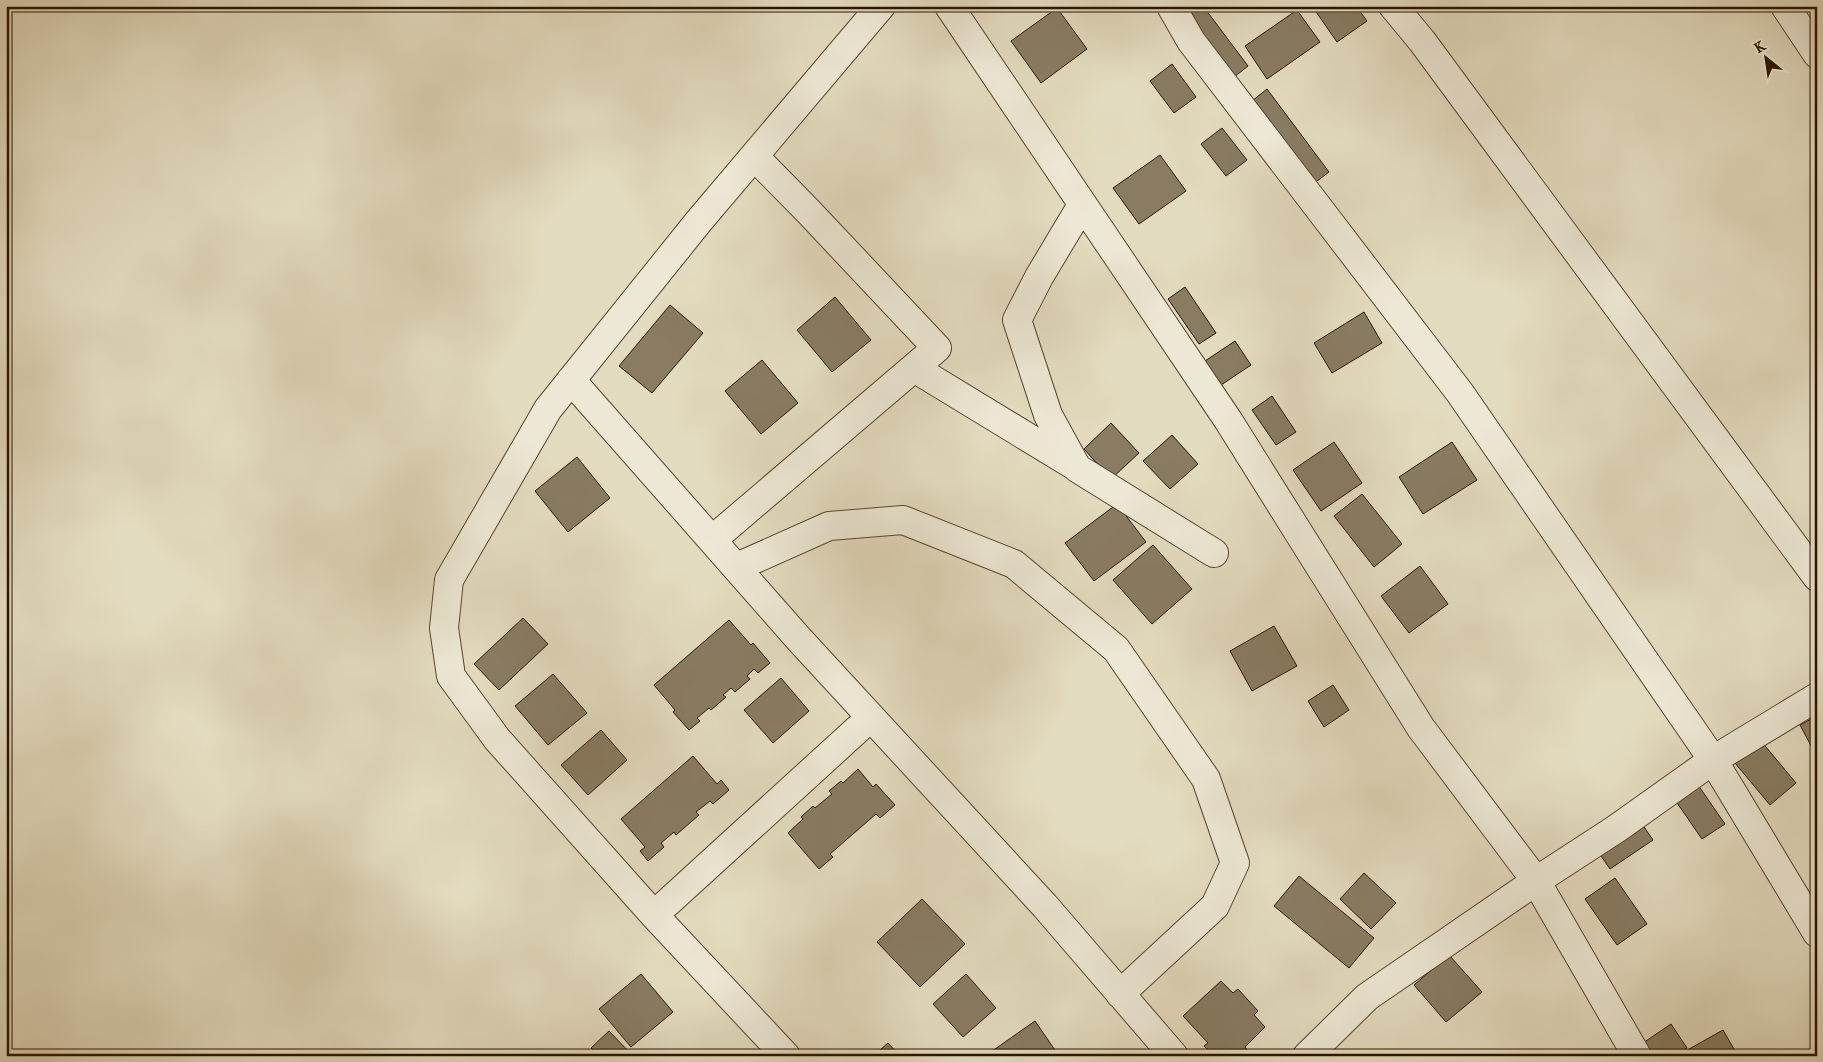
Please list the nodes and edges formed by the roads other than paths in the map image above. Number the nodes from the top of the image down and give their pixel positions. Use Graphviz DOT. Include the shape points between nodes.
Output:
graph roads {
  1 [pos="881,6"];
  2 [pos="949,6"];
  3 [pos="1171,6"];
  4 [pos="1393,6"];
  5 [pos="1785,6"];
  6 [pos="1817,54"];
  7 [pos="754,156"];
  8 [pos="1082,205"];
  9 [pos="914,368"];
  10 [pos="572,380"];
  11 [pos="1077,468"];
  12 [pos="712,540"];
  13 [pos="1214,553"];
  14 [pos="737,567"];
  15 [pos="1817,576"];
  16 [pos="1817,697"];
  17 [pos="871,717"];
  18 [pos="1713,760"];
  19 [pos="1536,881"];
  20 [pos="654,915"];
  21 [pos="1817,933"];
  22 [pos="1120,994"];
  23 [pos="786,1056"];
  24 [pos="1174,1056"];
  25 [pos="1307,1056"];
  26 [pos="1637,1056"];
  1 -- 7 [label="street"];
  2 -- 8 [label="street"];
  3 -- 18 [label="street" via="1191,41 1460,393"];
  4 -- 15 [label="street"];
  5 -- 6 [label="street"];
  7 -- 9 [label="street" via="937,348"];
  7 -- 10 [label="street"];
  8 -- 11 [label="street" via="1039,277 1018,320 1048,415"];
  8 -- 19 [label="street" via="1228,420 1422,728"];
  9 -- 11 [label="street"];
  9 -- 12 [label="street"];
  10 -- 12 [label="street"];
  10 -- 20 [label="street" via="548,409 449,580 444,628 451,676 497,739"];
  11 -- 13 [label="street"];
  12 -- 14 [label="street"];
  14 -- 17 [label="street"];
  14 -- 22 [label="street" via="829,526 903,520 1014,564 1116,649 1206,779 1235,863 1215,906"];
  16 -- 18 [label="street"];
  17 -- 20 [label="street"];
  17 -- 22 [label="street" via="1045,906"];
  18 -- 19 [label="street"];
  18 -- 21 [label="street"];
  19 -- 25 [label="street" via="1367,997"];
  19 -- 26 [label="street"];
  20 -- 23 [label="street"];
  22 -- 24 [label="street"];
}
